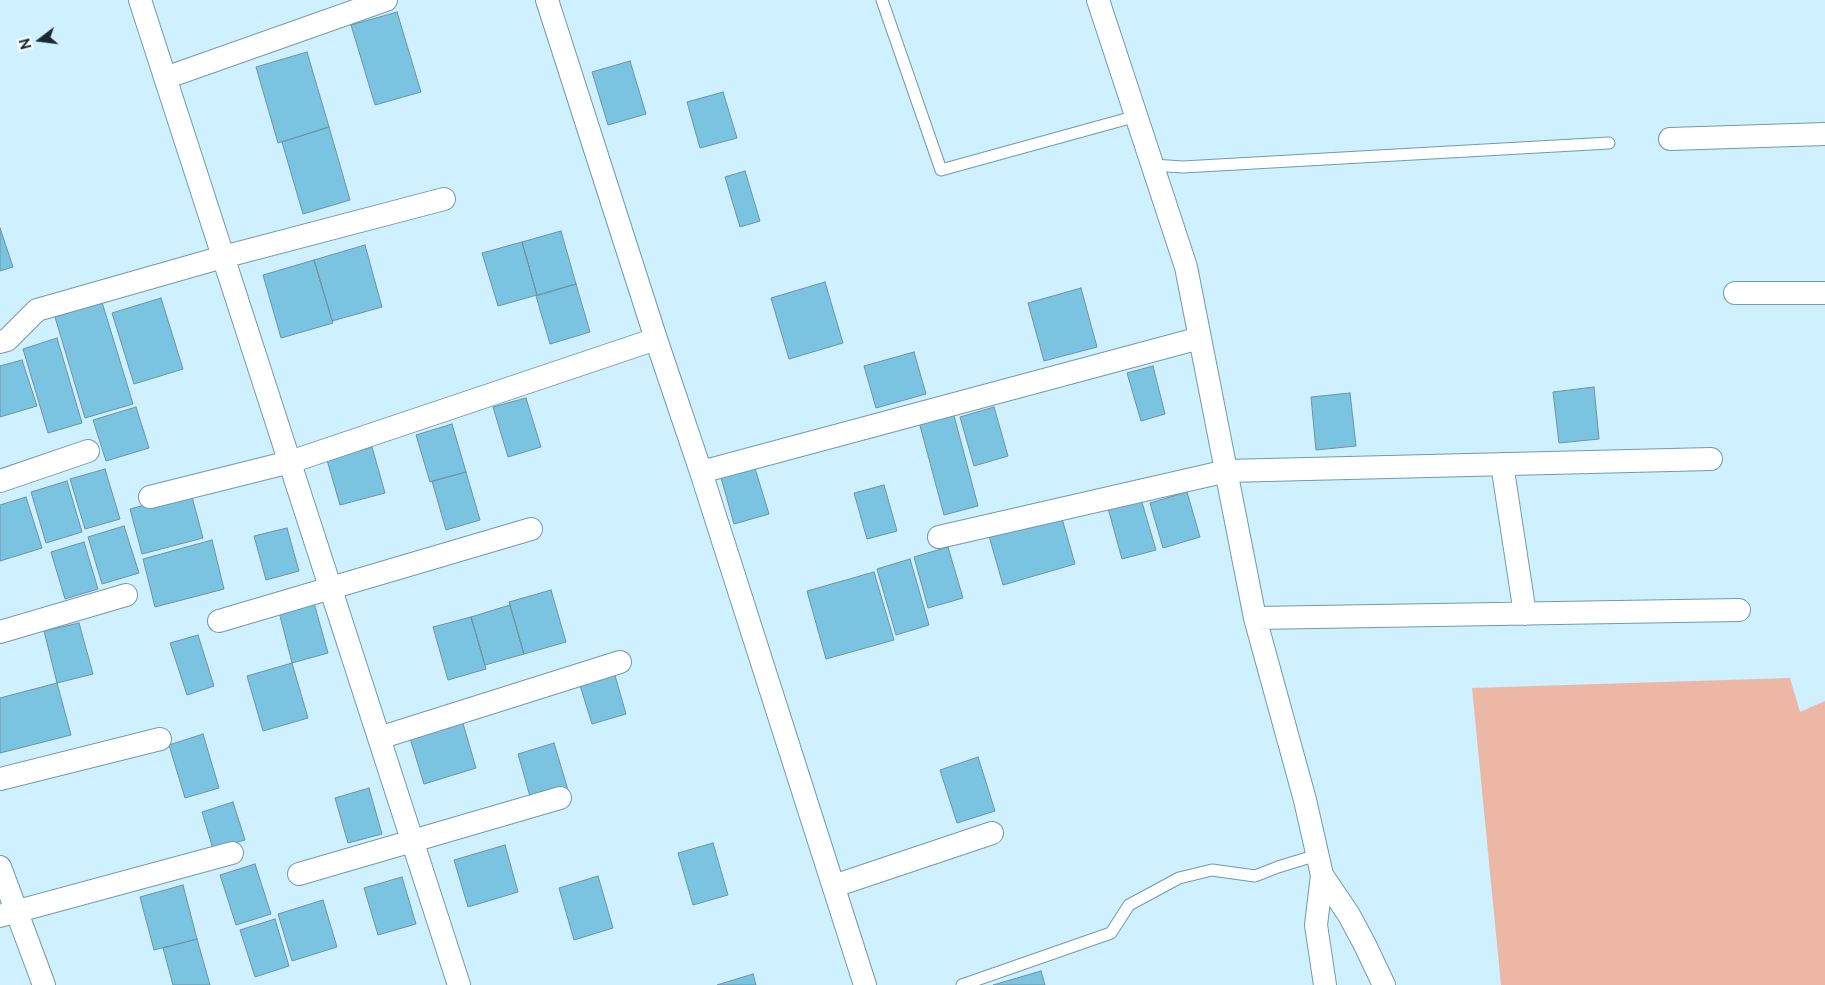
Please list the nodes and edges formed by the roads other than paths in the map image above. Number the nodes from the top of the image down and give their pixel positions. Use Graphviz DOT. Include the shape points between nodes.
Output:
graph roads {
  1 [pos="140,0"];
  2 [pos="386,0"];
  3 [pos="547,0"];
  4 [pos="882,0"];
  5 [pos="1098,0"];
  6 [pos="165,78"];
  7 [pos="1137,116"];
  8 [pos="1825,134"];
  9 [pos="1670,139"];
  10 [pos="1609,143"];
  11 [pos="1153,165"];
  12 [pos="444,199"];
  13 [pos="223,257"];
  14 [pos="1734,293"];
  15 [pos="1825,293"];
  16 [pos="1200,338"];
  17 [pos="656,339"];
  18 [pos="0,342"];
  19 [pos="88,451"];
  20 [pos="1711,459"];
  21 [pos="290,462"];
  22 [pos="1502,464"];
  23 [pos="1227,470"];
  24 [pos="701,472"];
  25 [pos="0,481"];
  26 [pos="150,497"];
  27 [pos="531,530"];
  28 [pos="939,537"];
  29 [pos="331,588"];
  30 [pos="126,595"];
  31 [pos="1739,610"];
  32 [pos="1525,614"];
  33 [pos="1255,618"];
  34 [pos="219,621"];
  35 [pos="0,632"];
  36 [pos="620,662"];
  37 [pos="379,738"];
  38 [pos="160,739"];
  39 [pos="0,779"];
  40 [pos="560,798"];
  41 [pos="992,833"];
  42 [pos="412,841"];
  43 [pos="232,853"];
  44 [pos="1319,865"];
  45 [pos="0,867"];
  46 [pos="298,874"];
  47 [pos="834,886"];
  48 [pos="8,913"];
  49 [pos="44,985"];
  50 [pos="459,985"];
  51 [pos="864,985"];
  52 [pos="962,985"];
  53 [pos="1326,985"];
  54 [pos="1384,985"];
  1 -- 6 [label="street"];
  2 -- 6 [label="street"];
  3 -- 17 [label="street"];
  4 -- 7 [label="lane" via="941,170"];
  5 -- 7 [label="street"];
  6 -- 13 [label="street"];
  7 -- 11 [label="street"];
  8 -- 9 [label="street"];
  10 -- 11 [label="lane" via="1183,167"];
  11 -- 16 [label="street" via="1186,267"];
  12 -- 13 [label="street"];
  13 -- 18 [label="street" via="38,310 7,340"];
  13 -- 21 [label="street"];
  14 -- 15 [label="street"];
  16 -- 23 [label="street"];
  16 -- 24 [label="street"];
  17 -- 21 [label="street"];
  17 -- 24 [label="street"];
  19 -- 25 [label="street"];
  20 -- 22 [label="street"];
  21 -- 26 [label="street"];
  21 -- 29 [label="street"];
  22 -- 23 [label="street"];
  22 -- 32 [label="street"];
  23 -- 28 [label="street"];
  23 -- 33 [label="street"];
  24 -- 47 [label="street"];
  27 -- 29 [label="street"];
  29 -- 34 [label="street"];
  29 -- 37 [label="street"];
  30 -- 35 [label="street"];
  31 -- 32 [label="street"];
  32 -- 33 [label="street"];
  33 -- 44 [label="street" via="1306,800"];
  36 -- 37 [label="street"];
  37 -- 42 [label="street"];
  38 -- 39 [label="street"];
  40 -- 42 [label="street"];
  41 -- 47 [label="street"];
  42 -- 46 [label="street"];
  42 -- 50 [label="street"];
  43 -- 48 [label="street"];
  44 -- 52 [label="lane" via="1278,867 1255,876 1212,870 1179,878 1129,905 1112,933"];
  44 -- 53 [label="street" via="1316,925"];
  44 -- 54 [label="street"];
  45 -- 48 [label="street"];
  47 -- 51 [label="street"];
  48 -- 49 [label="street"];
}
